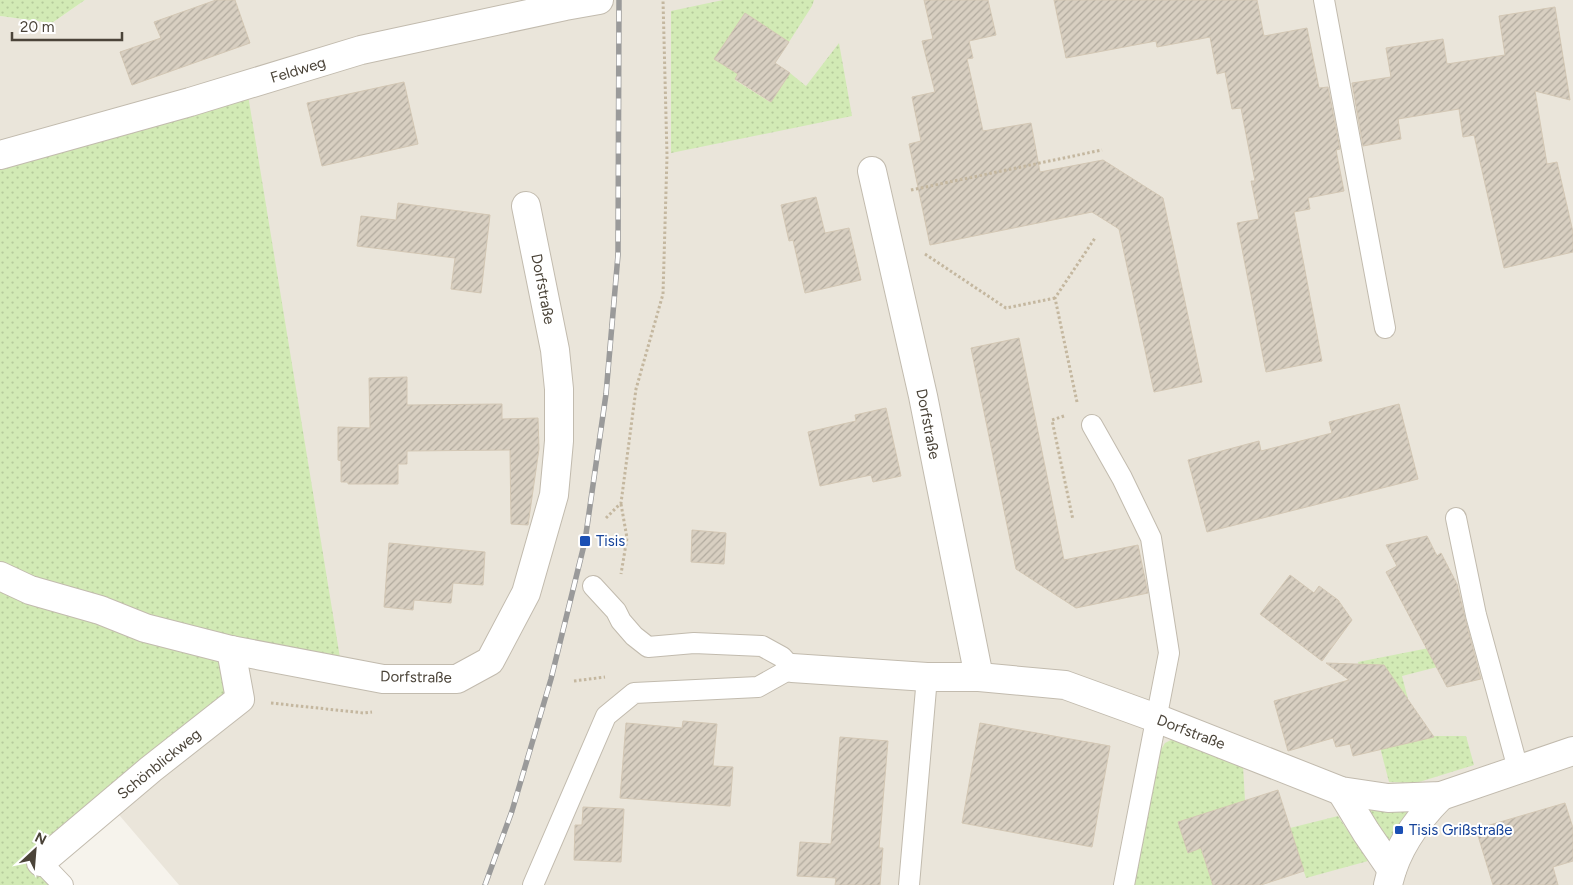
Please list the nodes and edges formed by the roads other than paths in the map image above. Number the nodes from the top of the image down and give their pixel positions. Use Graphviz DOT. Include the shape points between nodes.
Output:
graph roads {
  1 [pos="600,0"];
  2 [pos="1324,0"];
  3 [pos="0,155"];
  4 [pos="872,171"];
  5 [pos="526,206"];
  6 [pos="1385,328"];
  7 [pos="1087,418"];
  8 [pos="1456,518"];
  9 [pos="0,576"];
  10 [pos="594,586"];
  11 [pos="231,650"];
  12 [pos="792,668"];
  13 [pos="927,677"];
  14 [pos="978,677"];
  15 [pos="1156,718"];
  16 [pos="1573,751"];
  17 [pos="1518,769"];
  18 [pos="1341,791"];
  19 [pos="1441,796"];
  20 [pos="40,862"];
  21 [pos="1390,878"];
  22 [pos="63,885"];
  23 [pos="533,885"];
  24 [pos="909,885"];
  25 [pos="1124,885"];
  1 -- 3 [label="street, Feldweg" via="361,50"];
  2 -- 6 [label="lane"];
  4 -- 14 [label="street, Dorfstraße" via="923,396"];
  5 -- 11 [label="street, Dorfstraße" via="555,350 559,441 554,495 526,593 490,661 458,679 383,679"];
  7 -- 15 [label="lane" via="1122,478 1151,538 1169,653"];
  8 -- 17 [label="lane" via="1476,615"];
  9 -- 11 [label="street, Dorfstraße" via="30,590 100,610 145,628"];
  10 -- 12 [label="lane" via="634,636 648,647 694,643 762,646 782,657"];
  11 -- 20 [label="street, Schönblickweg" via="240,699"];
  12 -- 13 [label="street, Dorfstraße"];
  12 -- 23 [label="lane" via="758,687 634,693 606,716"];
  13 -- 14 [label="street, Dorfstraße"];
  13 -- 24 [label="lane"];
  14 -- 15 [label="street, Dorfstraße" via="1065,685"];
  15 -- 18 [label="street, Dorfstraße"];
  15 -- 25 [label="lane"];
  16 -- 17 [label="street, Dorfstraße"];
  17 -- 19 [label="street, Dorfstraße"];
  18 -- 19 [label="street, Dorfstraße" via="1388,798"];
  18 -- 21 [label="street"];
  19 -- 21 [label="street" via="1425,811 1408,837"];
  20 -- 22 [label="lane"];
}
